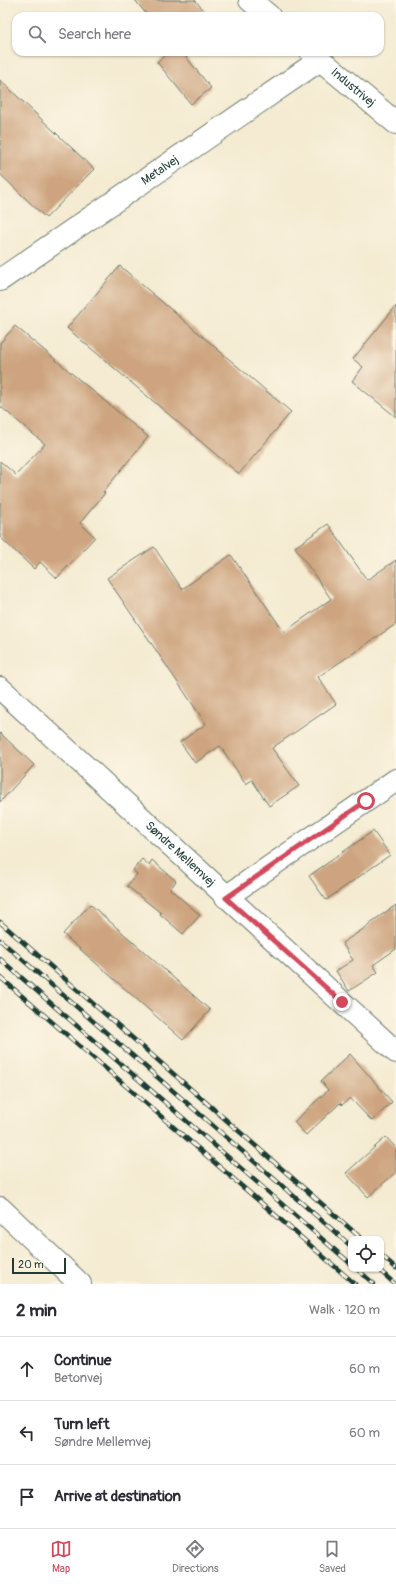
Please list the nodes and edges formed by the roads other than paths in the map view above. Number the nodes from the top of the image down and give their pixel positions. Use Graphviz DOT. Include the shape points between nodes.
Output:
graph roads {
  1 [pos="250,0"];
  2 [pos="264,12"];
  3 [pos="316,56"];
  4 [pos="396,123"];
  5 [pos="0,280"];
  6 [pos="0,688"];
  7 [pos="396,780"];
  8 [pos="226,898"];
  9 [pos="396,1052"];
  10 [pos="0,1208"];
  11 [pos="80,1284"];
  1 -- 2 [label="street"];
  3 -- 4 [label="street, Industrivej"];
  3 -- 5 [label="street, Metalvej"];
  6 -- 8 [label="street, Søndre Mellemvej"];
  7 -- 8 [label="street"];
  8 -- 9 [label="street, Søndre Mellemvej"];
  10 -- 11 [label="street"];
}
